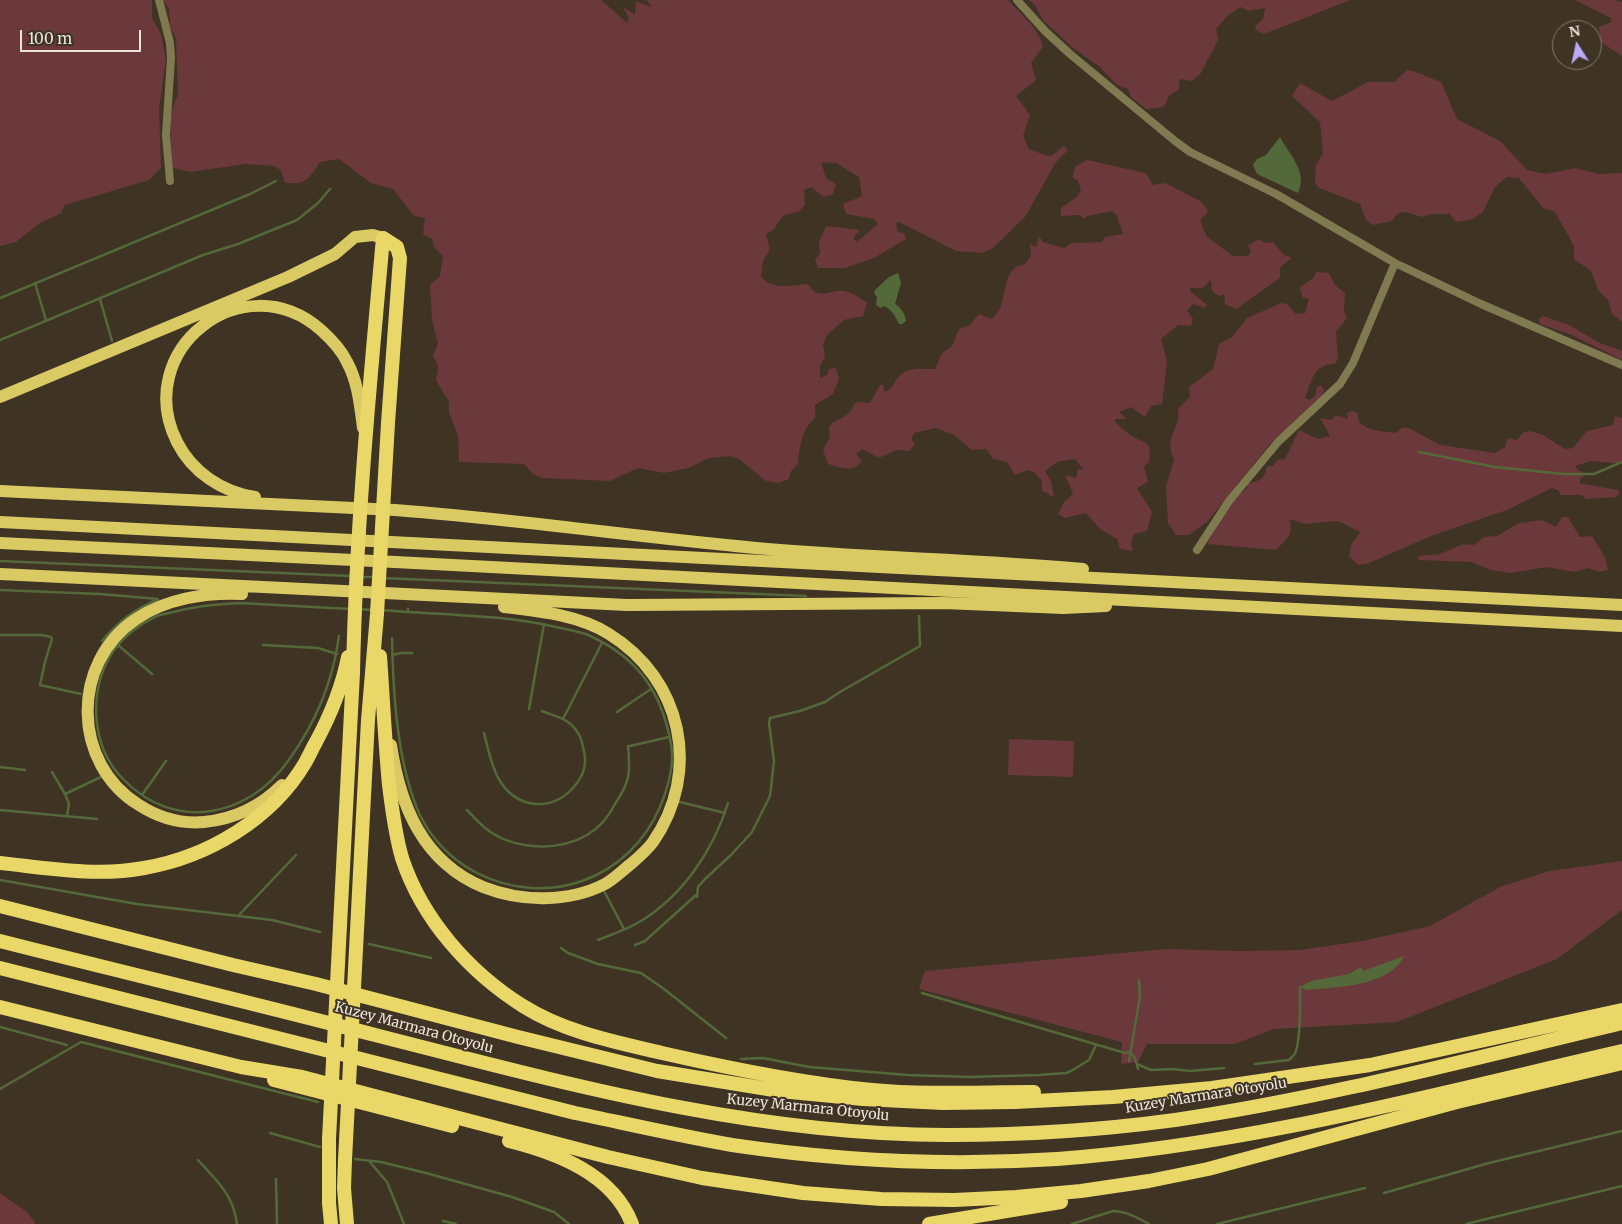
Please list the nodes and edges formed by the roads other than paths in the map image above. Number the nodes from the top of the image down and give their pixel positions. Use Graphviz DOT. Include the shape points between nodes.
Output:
graph roads {
  1 [pos="159,0"];
  2 [pos="1017,0"];
  3 [pos="170,182"];
  4 [pos="383,238"];
  5 [pos="1395,263"];
  6 [pos="1622,365"];
  7 [pos="0,398"];
  8 [pos="365,450"];
  9 [pos="0,491"];
  10 [pos="331,506"];
  11 [pos="0,522"];
  12 [pos="0,543"];
  13 [pos="1197,550"];
  14 [pos="0,574"];
  15 [pos="1130,580"];
  16 [pos="339,590"];
  17 [pos="432,595"];
  18 [pos="1140,602"];
  19 [pos="1622,605"];
  20 [pos="355,614"];
  21 [pos="377,614"];
  22 [pos="1622,626"];
  23 [pos="382,682"];
  24 [pos="314,744"];
  25 [pos="0,863"];
  26 [pos="0,906"];
  27 [pos="0,941"];
  28 [pos="0,968"];
  29 [pos="0,1007"];
  30 [pos="1622,1010"];
  31 [pos="1622,1023"];
  32 [pos="1622,1051"];
  33 [pos="1622,1063"];
  34 [pos="241,1067"];
  35 [pos="1137,1095"];
  36 [pos="1239,1161"];
  37 [pos="331,1224"];
  38 [pos="347,1224"];
  39 [pos="632,1224"];
  40 [pos="929,1224"];
  1 -- 3 [label="street" via="171,58 166,135"];
  2 -- 5 [label="street" via="1070,54 1190,152 1276,194"];
  4 -- 7 [label="highway" via="372,235 355,238 335,254 288,277"];
  4 -- 8 [label="highway"];
  4 -- 21 [label="highway" via="397,247 400,258"];
  5 -- 6 [label="street"];
  5 -- 13 [label="street" via="1353,363 1340,384 1278,442 1229,501"];
  8 -- 10 [label="highway" via="357,389 348,362 330,338 298,314 254,306 222,313 193,334 179,352 170,374 166,407 171,429 194,466 214,482 247,496"];
  8 -- 20 [label="highway"];
  9 -- 10 [label="highway"];
  10 -- 15 [label="highway" via="448,514 763,549 1069,567"];
  11 -- 15 [label="highway"];
  12 -- 18 [label="highway"];
  14 -- 16 [label="highway"];
  15 -- 19 [label="highway"];
  16 -- 17 [label="highway"];
  16 -- 24 [label="highway" via="301,596 216,594 155,609 137,618 110,642 94,671 88,696 90,732 106,773 135,803 154,814 178,821 197,823 226,819 255,807 283,784"];
  17 -- 18 [label="highway" via="627,605 944,603 1063,608"];
  17 -- 23 [label="highway" via="453,602 529,610 578,621 608,633 644,663 669,702 680,748 676,792 662,826 640,856 620,873 583,892 543,899 523,898 477,884 442,860 417,830 400,789"];
  18 -- 22 [label="highway"];
  20 -- 24 [label="highway" via="342,680"];
  20 -- 37 [label="highway" via="328,1176"];
  21 -- 23 [label="highway"];
  21 -- 38 [label="highway" via="368,720 347,1115 344,1188"];
  23 -- 35 [label="highway" via="394,824 402,858 415,889 444,934 467,961 492,985 524,1007 585,1033 721,1066 817,1084 945,1093"];
  24 -- 25 [label="highway" via="306,763 276,799 236,832 208,848 144,868 100,872"];
  26 -- 35 [label="highway" via="600,1058 746,1087 834,1097 943,1103"];
  27 -- 31 [label="highway, Kuzey Marmara Otoyolu" via="656,1104 780,1124 898,1134 1048,1132 1175,1120 1313,1095"];
  28 -- 32 [label="highway" via="639,1127 742,1146 888,1160 1056,1159 1193,1144 1339,1116"];
  29 -- 34 [label="highway"];
  30 -- 35 [label="highway" via="1370,1065 1235,1085"];
  33 -- 36 [label="highway" via="1457,1102"];
  34 -- 36 [label="highway" via="302,1078 608,1157 702,1178 803,1193 919,1200 1016,1197 1115,1186"];
  34 -- 39 [label="highway" via="278,1082 525,1145 561,1158 609,1188 621,1202"];
  36 -- 40 [label="highway" via="1199,1176 1166,1183"];
}
